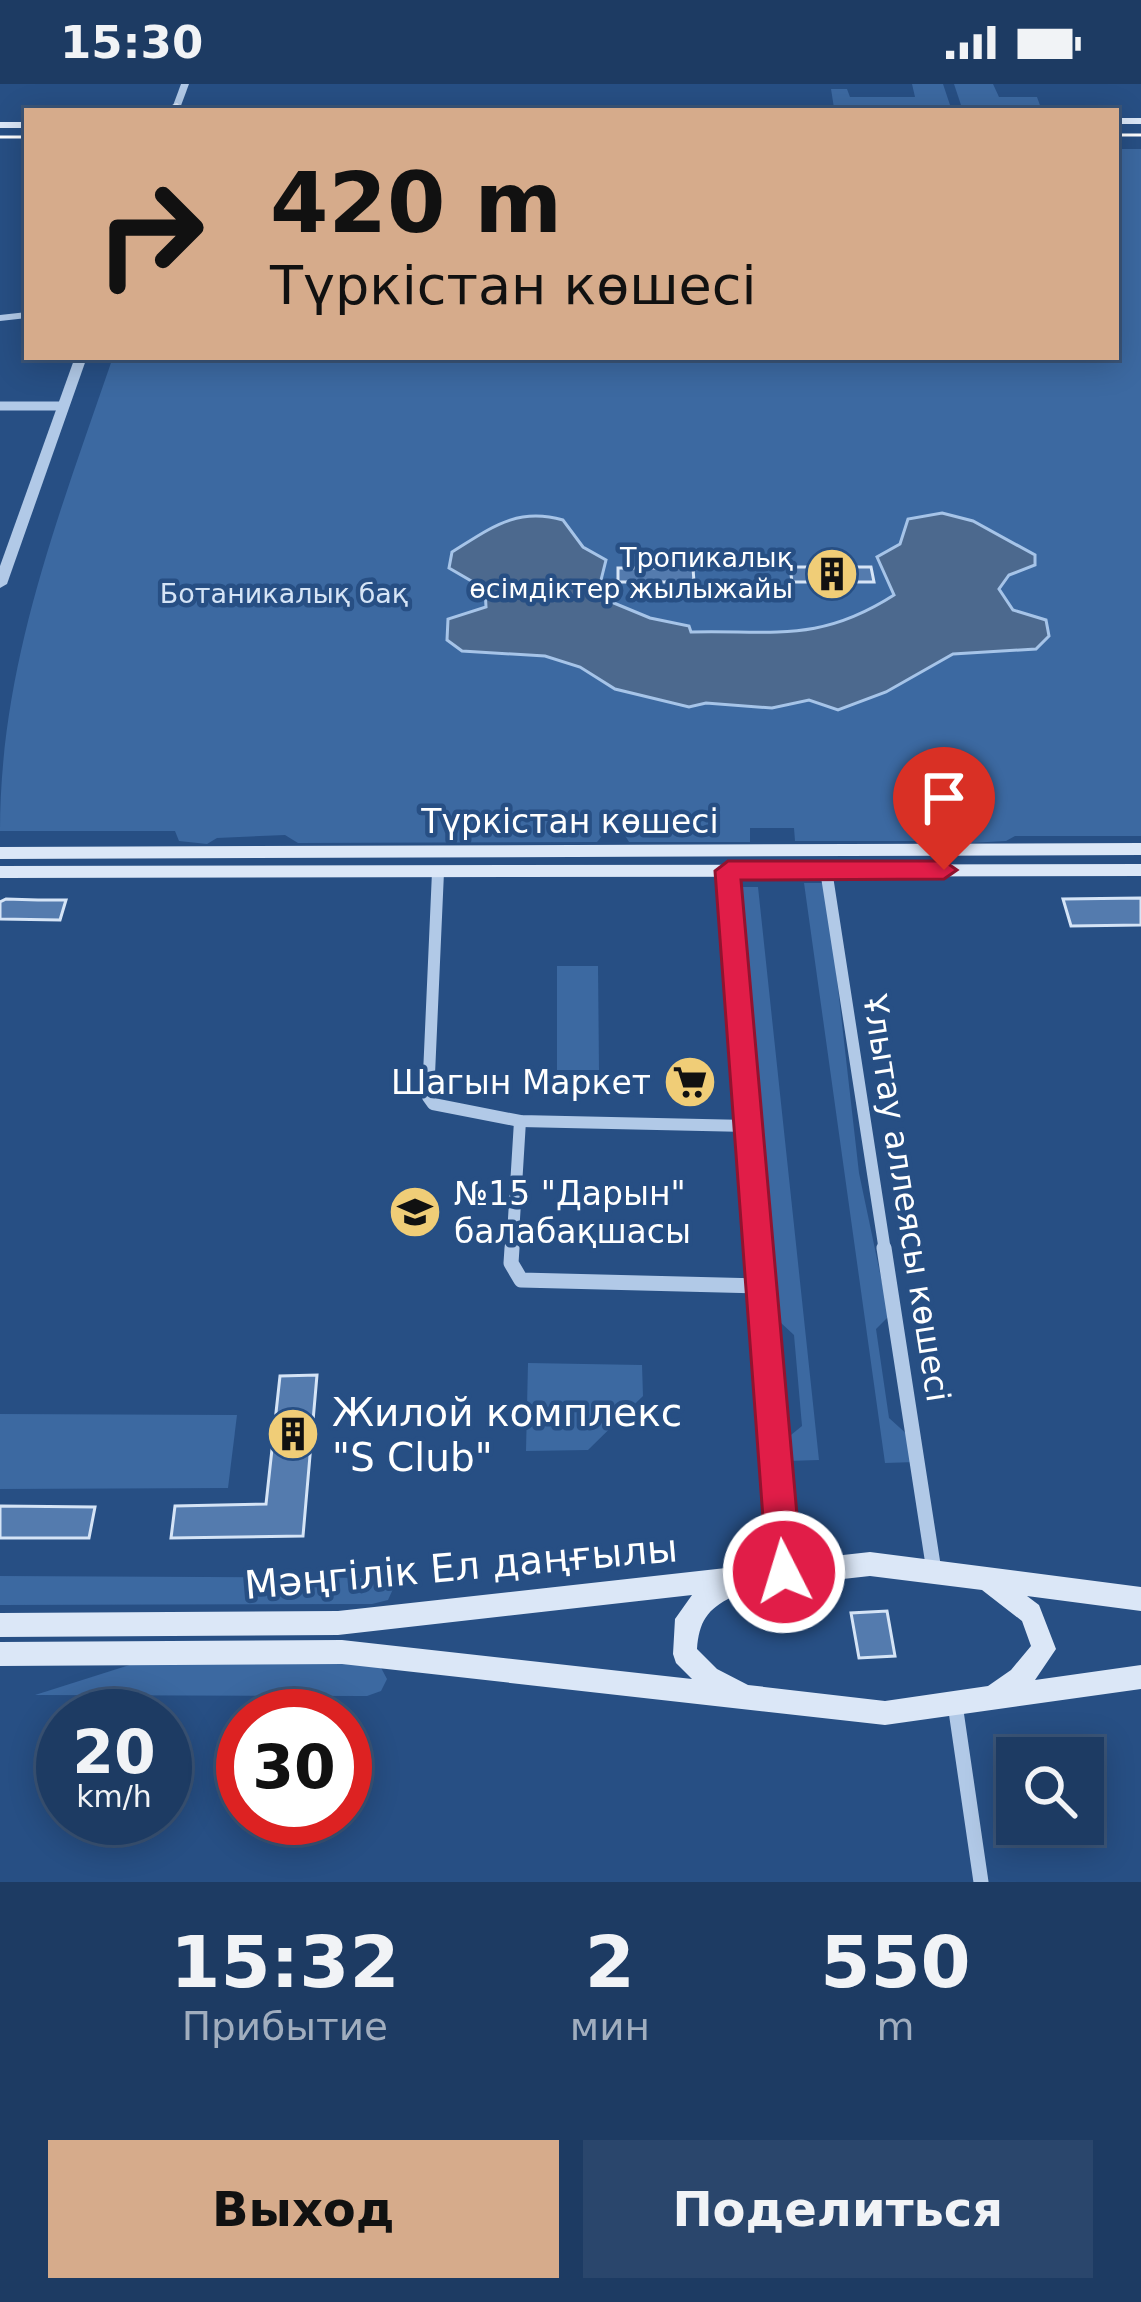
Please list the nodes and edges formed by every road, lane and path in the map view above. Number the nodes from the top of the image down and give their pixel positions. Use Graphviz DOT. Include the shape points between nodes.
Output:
graph roads {
  1 [pos="72,360"];
  2 [pos="80,360"];
  3 [pos="75,373"];
  4 [pos="0,406"];
  5 [pos="62,406"];
  6 [pos="5,555"];
  7 [pos="0,584"];
  8 [pos="1141,849"];
  9 [pos="737,850"];
  10 [pos="820,850"];
  11 [pos="0,853"];
  12 [pos="819,870"];
  13 [pos="1141,870"];
  14 [pos="728,871"];
  15 [pos="0,872"];
  16 [pos="438,872"];
  17 [pos="520,1120"];
  18 [pos="748,1126"];
  19 [pos="761,1286"];
  20 [pos="934,1571"];
  21 [pos="784,1572"];
  22 [pos="977,1579"];
  23 [pos="740,1582"];
  24 [pos="1141,1599"];
  25 [pos="0,1625"];
  26 [pos="0,1654"];
  27 [pos="1141,1677"];
  28 [pos="988,1700"];
  29 [pos="955,1704"];
  30 [pos="801,1707"];
  31 [pos="981,1882"];
  1 -- 3 [label="street"];
  2 -- 3 [label="street"];
  3 -- 5 [label="street"];
  4 -- 5 [label="street"];
  5 -- 6 [label="street"];
  6 -- 7 [label="street"];
  8 -- 10 [label="main road, Түркістан көшесі"];
  9 -- 10 [label="main road, Түркістан көшесі"];
  9 -- 11 [label="main road, Түркістан көшесі"];
  9 -- 14 [label="main road" via="750,862"];
  10 -- 12 [label="main road" via="801,856"];
  12 -- 13 [label="main road, Түркістан көшесі"];
  12 -- 14 [label="main road, Түркістан көшесі"];
  12 -- 20 [label="street, Ұлытау аллеясы көшесі"];
  14 -- 16 [label="main road, Түркістан көшесі"];
  14 -- 18 [label="street"];
  15 -- 16 [label="main road, Түркістан көшесі"];
  16 -- 17 [label="street" via="428,1097 443,1107"];
  17 -- 18 [label="street"];
  17 -- 19 [label="street" via="512,1263 521,1280"];
  18 -- 19 [label="street"];
  19 -- 21 [label="street"];
  20 -- 21 [label="main road, Мәңгілік Ел даңғылы" via="870,1564"];
  20 -- 22 [label="main road, Мәңгілік Ел даңғылы"];
  21 -- 23 [label="main road, Мәңгілік Ел даңғылы"];
  22 -- 24 [label="main road, Мәңгілік Ел даңғылы"];
  22 -- 28 [label="main road" via="1031,1613 1043,1649 1020,1679"];
  23 -- 25 [label="main road, Мәңгілік Ел даңғылы" via="338,1623"];
  23 -- 30 [label="main road" via="696,1606 682,1636 685,1654 724,1688"];
  26 -- 30 [label="main road, Мәңгілік Ел даңғылы" via="342,1652"];
  27 -- 28 [label="main road, Мәңгілік Ел даңғылы"];
  28 -- 29 [label="main road, Мәңгілік Ел даңғылы"];
  29 -- 30 [label="main road, Мәңгілік Ел даңғылы" via="885,1713"];
  29 -- 31 [label="street"];
}
